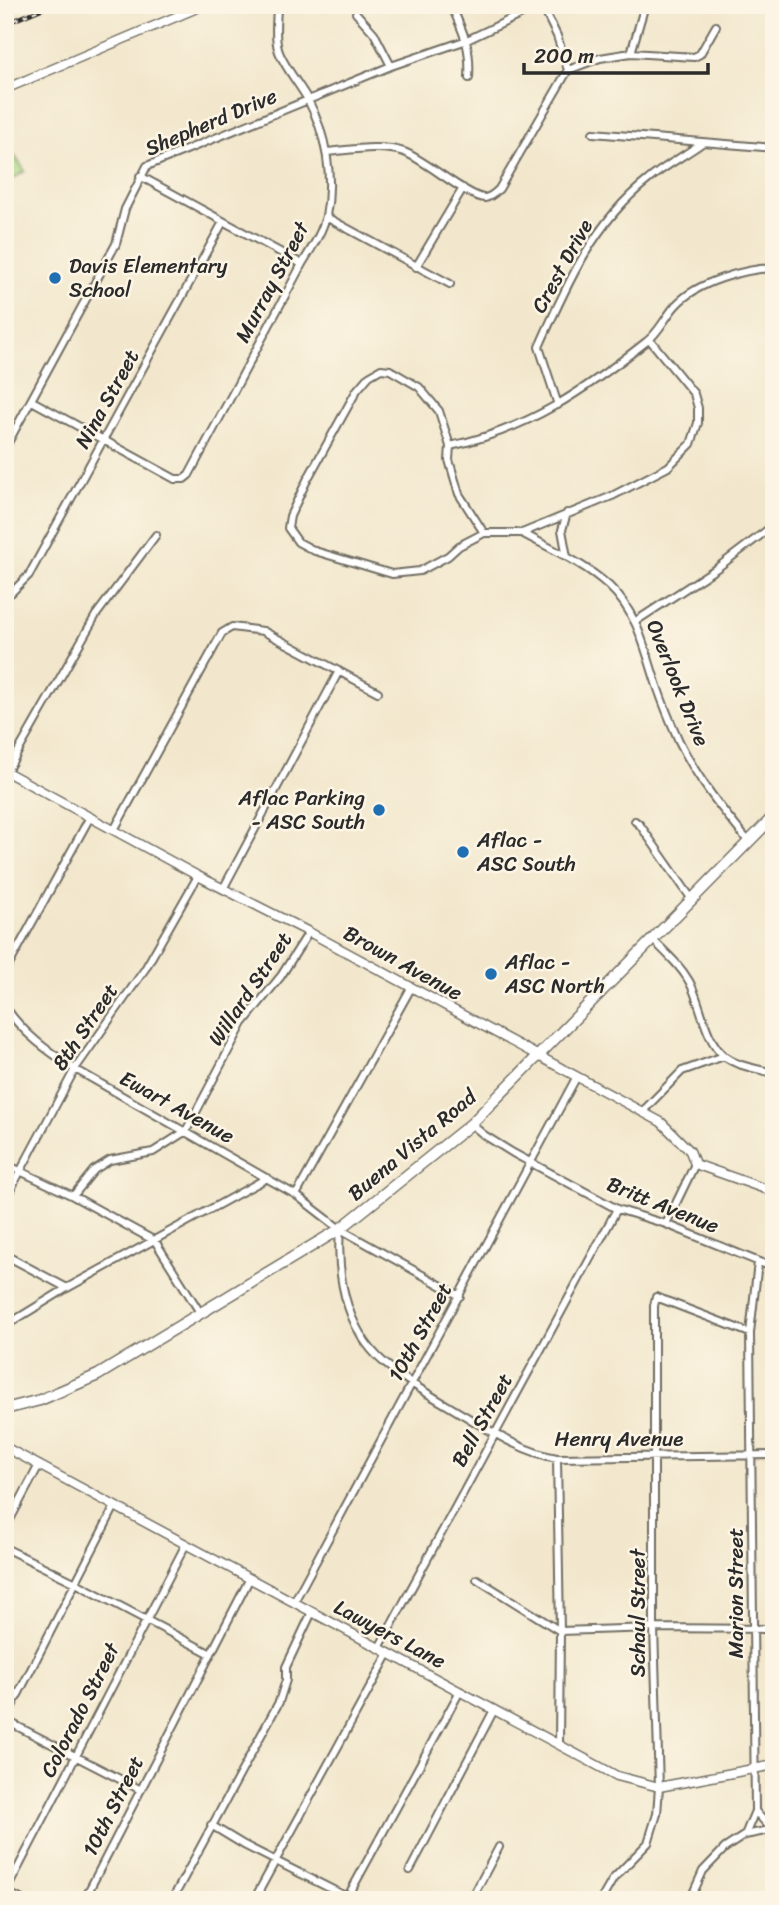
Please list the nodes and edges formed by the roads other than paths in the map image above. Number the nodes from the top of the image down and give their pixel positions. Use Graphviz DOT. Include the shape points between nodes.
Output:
graph roads {
  1 [pos="204,5"];
  2 [pos="277,5"];
  3 [pos="451,5"];
  4 [pos="542,5"];
  5 [pos="645,5"];
  6 [pos="356,13"];
  7 [pos="716,26"];
  8 [pos="467,40"];
  9 [pos="631,53"];
  10 [pos="391,66"];
  11 [pos="568,70"];
  12 [pos="469,78"];
  13 [pos="5,89"];
  14 [pos="308,100"];
  15 [pos="593,133"];
  16 [pos="774,139"];
  17 [pos="702,143"];
  18 [pos="771,148"];
  19 [pos="326,152"];
  20 [pos="140,176"];
  21 [pos="463,188"];
  22 [pos="326,217"];
  23 [pos="223,222"];
  24 [pos="302,264"];
  25 [pos="416,267"];
  26 [pos="774,268"];
  27 [pos="450,284"];
  28 [pos="650,340"];
  29 [pos="32,401"];
  30 [pos="558,405"];
  31 [pos="105,439"];
  32 [pos="450,446"];
  33 [pos="5,448"];
  34 [pos="567,513"];
  35 [pos="774,525"];
  36 [pos="484,533"];
  37 [pos="522,533"];
  38 [pos="156,535"];
  39 [pos="568,557"];
  40 [pos="5,592"];
  41 [pos="636,621"];
  42 [pos="339,671"];
  43 [pos="378,692"];
  44 [pos="6,771"];
  45 [pos="774,816"];
  46 [pos="90,817"];
  47 [pos="635,821"];
  48 [pos="114,830"];
  49 [pos="749,842"];
  50 [pos="198,876"];
  51 [pos="223,889"];
  52 [pos="691,898"];
  53 [pos="309,932"];
  54 [pos="653,940"];
  55 [pos="5,972"];
  56 [pos="411,988"];
  57 [pos="5,1006"];
  58 [pos="724,1056"];
  59 [pos="537,1057"];
  60 [pos="75,1069"];
  61 [pos="774,1073"];
  62 [pos="576,1078"];
  63 [pos="642,1112"];
  64 [pos="471,1125"];
  65 [pos="186,1131"];
  66 [pos="531,1162"];
  67 [pos="5,1164"];
  68 [pos="695,1164"];
  69 [pos="21,1173"];
  70 [pos="267,1178"];
  71 [pos="774,1192"];
  72 [pos="296,1195"];
  73 [pos="73,1196"];
  74 [pos="5,1200"];
  75 [pos="617,1209"];
  76 [pos="666,1224"];
  77 [pos="340,1229"];
  78 [pos="155,1241"];
  79 [pos="5,1255"];
  80 [pos="758,1262"];
  81 [pos="774,1268"];
  82 [pos="67,1288"];
  83 [pos="460,1296"];
  84 [pos="201,1314"];
  85 [pos="5,1326"];
  86 [pos="750,1333"];
  87 [pos="412,1383"];
  88 [pos="5,1409"];
  89 [pos="495,1433"];
  90 [pos="5,1447"];
  91 [pos="752,1455"];
  92 [pos="774,1455"];
  93 [pos="557,1458"];
  94 [pos="654,1458"];
  95 [pos="39,1465"];
  96 [pos="116,1506"];
  97 [pos="5,1529"];
  98 [pos="186,1544"];
  99 [pos="5,1548"];
  100 [pos="250,1578"];
  101 [pos="477,1579"];
  102 [pos="76,1583"];
  103 [pos="294,1602"];
  104 [pos="312,1612"];
  105 [pos="145,1621"];
  106 [pos="654,1628"];
  107 [pos="754,1629"];
  108 [pos="774,1629"];
  109 [pos="560,1631"];
  110 [pos="379,1648"];
  111 [pos="388,1653"];
  112 [pos="212,1654"];
  113 [pos="460,1691"];
  114 [pos="494,1710"];
  115 [pos="5,1720"];
  116 [pos="559,1744"];
  117 [pos="76,1757"];
  118 [pos="774,1765"];
  119 [pos="753,1768"];
  120 [pos="659,1787"];
  121 [pos="141,1790"];
  122 [pos="755,1811"];
  123 [pos="211,1825"];
  124 [pos="772,1831"];
  125 [pos="745,1835"];
  126 [pos="499,1847"];
  127 [pos="275,1860"];
  128 [pos="410,1870"];
  129 [pos="6,1892"];
  130 [pos="349,1899"];
  131 [pos="22,1900"];
  132 [pos="84,1900"];
  133 [pos="172,1900"];
  134 [pos="254,1900"];
  135 [pos="471,1900"];
  136 [pos="601,1900"];
  137 [pos="690,1900"];
  1 -- 13 [label="street"];
  2 -- 14 [label="street, Murray Street" via="278,50"];
  3 -- 8 [label="street"];
  4 -- 8 [label="street, Shepherd Drive"];
  4 -- 11 [label="street"];
  5 -- 9 [label="street"];
  6 -- 10 [label="street" via="374,33"];
  7 -- 9 [label="street" via="694,57"];
  8 -- 10 [label="street, Shepherd Drive"];
  8 -- 12 [label="street"];
  9 -- 11 [label="street"];
  10 -- 14 [label="street, Shepherd Drive"];
  11 -- 21 [label="street" via="499,189 492,196 479,197"];
  14 -- 19 [label="street, Murray Street"];
  14 -- 20 [label="street, Shepherd Drive" via="148,166"];
  15 -- 17 [label="street"];
  16 -- 18 [label="street"];
  17 -- 18 [label="street"];
  17 -- 30 [label="street, Crest Drive" via="621,203 588,248 539,347"];
  19 -- 21 [label="street" via="401,151"];
  19 -- 22 [label="street, Murray Street"];
  20 -- 23 [label="street"];
  20 -- 29 [label="street, Shepherd Drive" via="116,244"];
  21 -- 25 [label="street"];
  22 -- 24 [label="street, Murray Street"];
  22 -- 25 [label="street"];
  23 -- 24 [label="street"];
  23 -- 31 [label="street, Nina Street"];
  24 -- 31 [label="street, Murray Street" via="189,475 175,479"];
  25 -- 27 [label="street"];
  26 -- 28 [label="street" via="740,272 700,289 678,303"];
  28 -- 30 [label="street"];
  28 -- 34 [label="street" via="694,394 698,423 691,444 668,467"];
  29 -- 31 [label="street, Murray Street"];
  29 -- 33 [label="street, Shepherd Drive"];
  30 -- 32 [label="street" via="508,430"];
  31 -- 40 [label="street, Nina Street" via="29,575 11,593"];
  32 -- 36 [label="street" via="449,460 459,494"];
  32 -- 36 [label="street" via="439,411 419,387 381,369 357,390 295,506 288,528 298,542 315,551 392,574 420,571"];
  34 -- 37 [label="street"];
  34 -- 39 [label="street" via="562,530"];
  35 -- 41 [label="street"];
  36 -- 37 [label="street"];
  37 -- 39 [label="street, Overlook Drive"];
  38 -- 44 [label="street" via="96,615"];
  39 -- 41 [label="street, Overlook Drive" via="610,587"];
  41 -- 49 [label="street, Overlook Drive" via="679,741 714,802"];
  42 -- 43 [label="street"];
  42 -- 48 [label="street" via="263,631 232,627 222,633"];
  42 -- 51 [label="street"];
  44 -- 46 [label="street, Brown Avenue"];
  45 -- 49 [label="main road, Buena Vista Road"];
  46 -- 48 [label="street, Brown Avenue"];
  46 -- 55 [label="street"];
  47 -- 52 [label="street"];
  48 -- 50 [label="street, Brown Avenue"];
  49 -- 52 [label="main road, Buena Vista Road"];
  50 -- 51 [label="street, Brown Avenue"];
  50 -- 60 [label="street, 8th Street" via="145,969"];
  51 -- 53 [label="street, Brown Avenue"];
  52 -- 54 [label="main road, Buena Vista Road"];
  53 -- 56 [label="street, Brown Avenue"];
  53 -- 65 [label="street, Willard Street" via="243,1023"];
  54 -- 58 [label="street" via="689,980 711,1037"];
  54 -- 59 [label="main road, Buena Vista Road"];
  56 -- 59 [label="street, Brown Avenue"];
  56 -- 72 [label="street"];
  57 -- 60 [label="street, Ewart Avenue" via="42,1046"];
  58 -- 61 [label="street"];
  58 -- 63 [label="street" via="682,1071"];
  59 -- 62 [label="street, Brown Avenue"];
  59 -- 64 [label="main road, Buena Vista Road"];
  60 -- 65 [label="street, Ewart Avenue"];
  60 -- 69 [label="street, 8th Street"];
  62 -- 63 [label="street, Brown Avenue"];
  62 -- 66 [label="street, 10th Street"];
  63 -- 68 [label="street, Brown Avenue" via="678,1137"];
  64 -- 66 [label="street, Britt Avenue"];
  64 -- 77 [label="main road, Buena Vista Road"];
  65 -- 70 [label="street, Ewart Avenue"];
  65 -- 73 [label="street, Willard Street" via="153,1152 110,1160 94,1170"];
  66 -- 75 [label="street, Britt Avenue"];
  66 -- 83 [label="street, 10th Street"];
  67 -- 69 [label="street"];
  68 -- 71 [label="street"];
  68 -- 76 [label="street"];
  69 -- 73 [label="street"];
  69 -- 74 [label="street, 8th Street"];
  70 -- 72 [label="street, Ewart Avenue"];
  70 -- 78 [label="street"];
  72 -- 77 [label="street, Ewart Avenue"];
  73 -- 78 [label="street"];
  75 -- 76 [label="street, Britt Avenue"];
  75 -- 89 [label="street, Bell Street"];
  76 -- 80 [label="street, Britt Avenue"];
  77 -- 83 [label="street, Ewart Avenue"];
  77 -- 84 [label="main road, Buena Vista Road"];
  77 -- 87 [label="street, Henry Avenue" via="342,1290 352,1317 377,1356"];
  78 -- 82 [label="street"];
  78 -- 84 [label="street"];
  79 -- 82 [label="street"];
  80 -- 81 [label="street, Britt Avenue"];
  80 -- 86 [label="street, Marion Street"];
  82 -- 85 [label="street"];
  83 -- 87 [label="street, 10th Street"];
  84 -- 88 [label="main road, Buena Vista Road" via="99,1375"];
  86 -- 91 [label="street, Marion Street"];
  86 -- 94 [label="street, Schaul Street" via="656,1297"];
  87 -- 89 [label="street, Henry Avenue"];
  87 -- 103 [label="street, 10th Street"];
  89 -- 93 [label="street, Henry Avenue" via="540,1455"];
  89 -- 110 [label="street, Bell Street"];
  90 -- 95 [label="street, Lawyers Lane"];
  91 -- 92 [label="street, Henry Avenue"];
  91 -- 94 [label="street, Henry Avenue"];
  91 -- 107 [label="street, Marion Street"];
  93 -- 94 [label="street, Henry Avenue"];
  93 -- 109 [label="street"];
  94 -- 106 [label="street, Schaul Street"];
  95 -- 96 [label="street, Lawyers Lane"];
  95 -- 97 [label="street"];
  96 -- 98 [label="street, Lawyers Lane"];
  96 -- 102 [label="street"];
  98 -- 100 [label="street, Lawyers Lane"];
  98 -- 105 [label="street, Colorado Street"];
  99 -- 102 [label="street"];
  100 -- 103 [label="street, Lawyers Lane"];
  100 -- 112 [label="street, 10th Street"];
  101 -- 109 [label="street"];
  102 -- 105 [label="street"];
  102 -- 115 [label="street"];
  103 -- 104 [label="street, Lawyers Lane"];
  104 -- 110 [label="street, Lawyers Lane"];
  104 -- 123 [label="street" via="286,1667 279,1702"];
  105 -- 112 [label="street"];
  105 -- 117 [label="street, Colorado Street"];
  106 -- 107 [label="street"];
  106 -- 109 [label="street"];
  106 -- 120 [label="street, Schaul Street"];
  107 -- 108 [label="street"];
  107 -- 119 [label="street, Marion Street"];
  109 -- 116 [label="street"];
  110 -- 111 [label="street, Lawyers Lane"];
  111 -- 113 [label="street, Lawyers Lane"];
  111 -- 127 [label="street"];
  112 -- 121 [label="street, 10th Street"];
  113 -- 114 [label="street, Lawyers Lane"];
  113 -- 130 [label="street"];
  114 -- 116 [label="street, Lawyers Lane"];
  114 -- 128 [label="street"];
  115 -- 117 [label="street"];
  116 -- 120 [label="street, Lawyers Lane" via="617,1776"];
  117 -- 121 [label="street"];
  117 -- 129 [label="street, Colorado Street"];
  118 -- 119 [label="street, Lawyers Lane"];
  119 -- 120 [label="street, Lawyers Lane"];
  119 -- 122 [label="street, Marion Street"];
  120 -- 136 [label="street, Schaul Street" via="648,1843 613,1879"];
  121 -- 132 [label="street, 10th Street"];
  122 -- 124 [label="street"];
  122 -- 125 [label="street, Marion Street"];
  123 -- 127 [label="street"];
  123 -- 133 [label="street"];
  124 -- 125 [label="street"];
  125 -- 137 [label="street" via="703,1871"];
  126 -- 135 [label="street"];
  127 -- 130 [label="street"];
  127 -- 134 [label="street"];
  129 -- 131 [label="street"];
}
